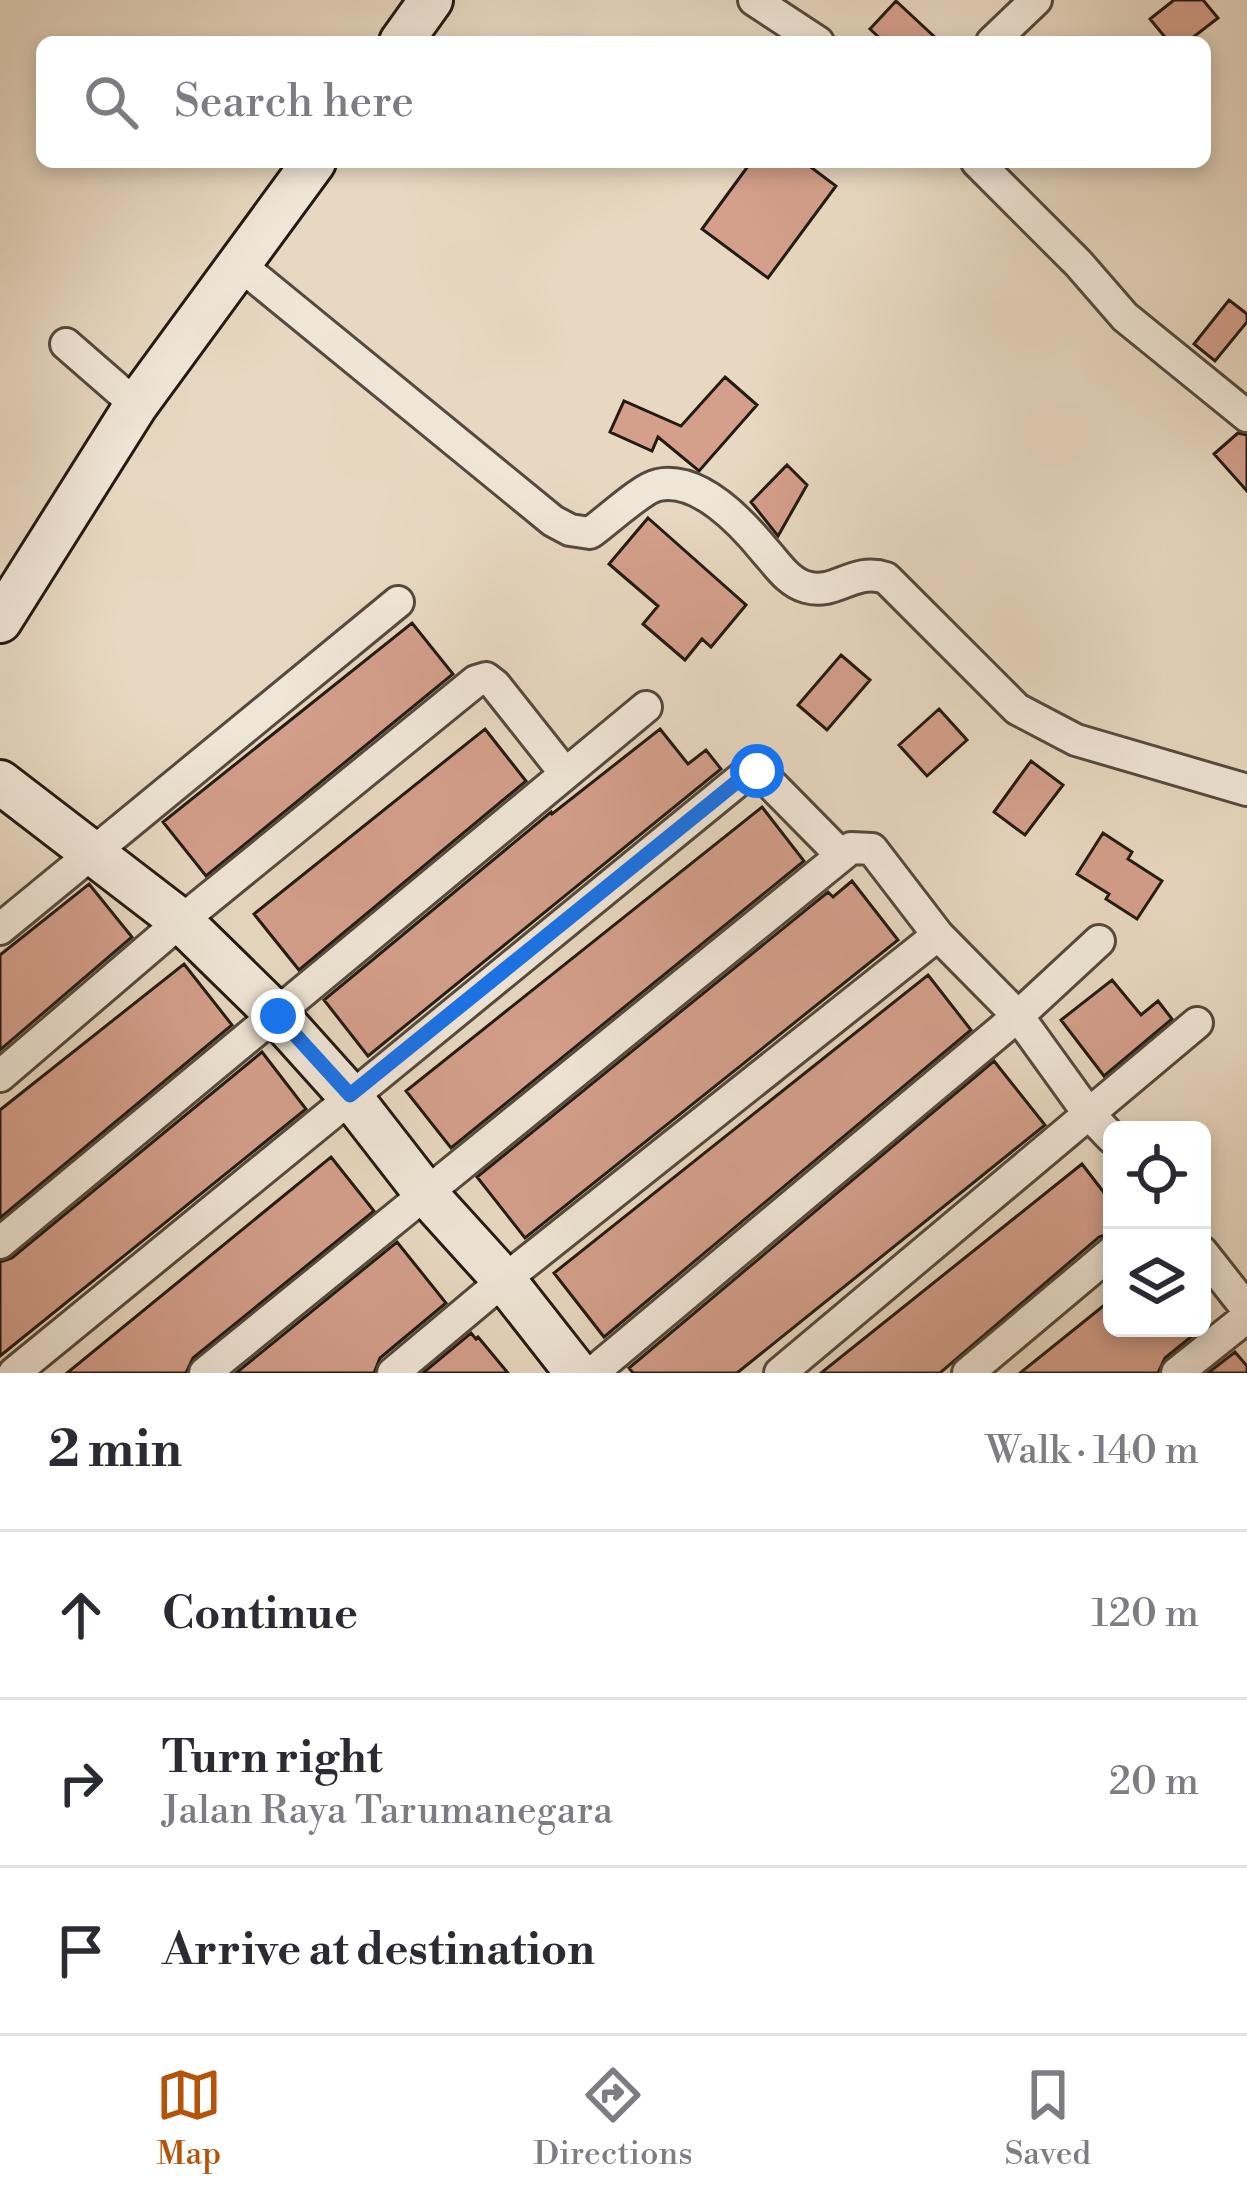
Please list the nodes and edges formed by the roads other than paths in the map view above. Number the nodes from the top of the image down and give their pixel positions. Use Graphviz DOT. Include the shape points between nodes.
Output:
graph roads {
  1 [pos="431,0"];
  2 [pos="754,0"];
  3 [pos="1036,0"];
  4 [pos="405,36"];
  5 [pos="809,36"];
  6 [pos="998,36"];
  7 [pos="310,168"];
  8 [pos="983,168"];
  9 [pos="240,265"];
  10 [pos="66,344"];
  11 [pos="136,406"];
  12 [pos="1247,416"];
  13 [pos="398,602"];
  14 [pos="0,621"];
  15 [pos="646,707"];
  16 [pos="564,772"];
  17 [pos="0,782"];
  18 [pos="1247,790"];
  19 [pos="840,854"];
  20 [pos="91,855"];
  21 [pos="181,921"];
  22 [pos="0,929"];
  23 [pos="938,935"];
  24 [pos="1099,941"];
  25 [pos="278,1016"];
  26 [pos="1018,1016"];
  27 [pos="1198,1024"];
  28 [pos="0,1076"];
  29 [pos="350,1095"];
  30 [pos="1088,1113"];
  31 [pos="1103,1129"];
  32 [pos="426,1194"];
  33 [pos="0,1243"];
  34 [pos="1103,1260"];
  35 [pos="1211,1264"];
  36 [pos="504,1280"];
  37 [pos="1247,1313"];
  38 [pos="14,1373"];
  39 [pos="205,1373"];
  40 [pos="392,1373"];
  41 [pos="577,1373"];
  42 [pos="592,1373"];
  43 [pos="780,1373"];
  44 [pos="968,1373"];
  45 [pos="1177,1373"];
  1 -- 4 [label="street"];
  2 -- 5 [label="street"];
  3 -- 6 [label="street"];
  7 -- 9 [label="street"];
  8 -- 12 [label="street" via="1125,317"];
  9 -- 11 [label="street"];
  9 -- 18 [label="street" via="570,530 590,533 656,484 681,486 731,510 788,578 808,589 870,573 886,578 1017,709 1076,740"];
  10 -- 11 [label="street"];
  11 -- 14 [label="street"];
  13 -- 20 [label="street"];
  15 -- 16 [label="street"];
  16 -- 21 [label="street" via="495,685 476,682"];
  16 -- 25 [label="street"];
  17 -- 20 [label="street"];
  19 -- 23 [label="street" via="872,849"];
  19 -- 29 [label="street" via="764,777 749,772"];
  19 -- 32 [label="street"];
  20 -- 21 [label="street"];
  20 -- 22 [label="street"];
  21 -- 25 [label="street"];
  21 -- 28 [label="street"];
  23 -- 26 [label="street"];
  23 -- 36 [label="street"];
  24 -- 26 [label="street"];
  25 -- 29 [label="street"];
  25 -- 33 [label="street"];
  26 -- 30 [label="street"];
  26 -- 42 [label="street"];
  27 -- 30 [label="street"];
  29 -- 32 [label="street"];
  29 -- 38 [label="street"];
  30 -- 31 [label="street"];
  30 -- 43 [label="street"];
  32 -- 36 [label="street"];
  32 -- 39 [label="street"];
  34 -- 44 [label="street"];
  35 -- 37 [label="street"];
  36 -- 40 [label="street"];
  36 -- 41 [label="street"];
  37 -- 45 [label="street"];
}
